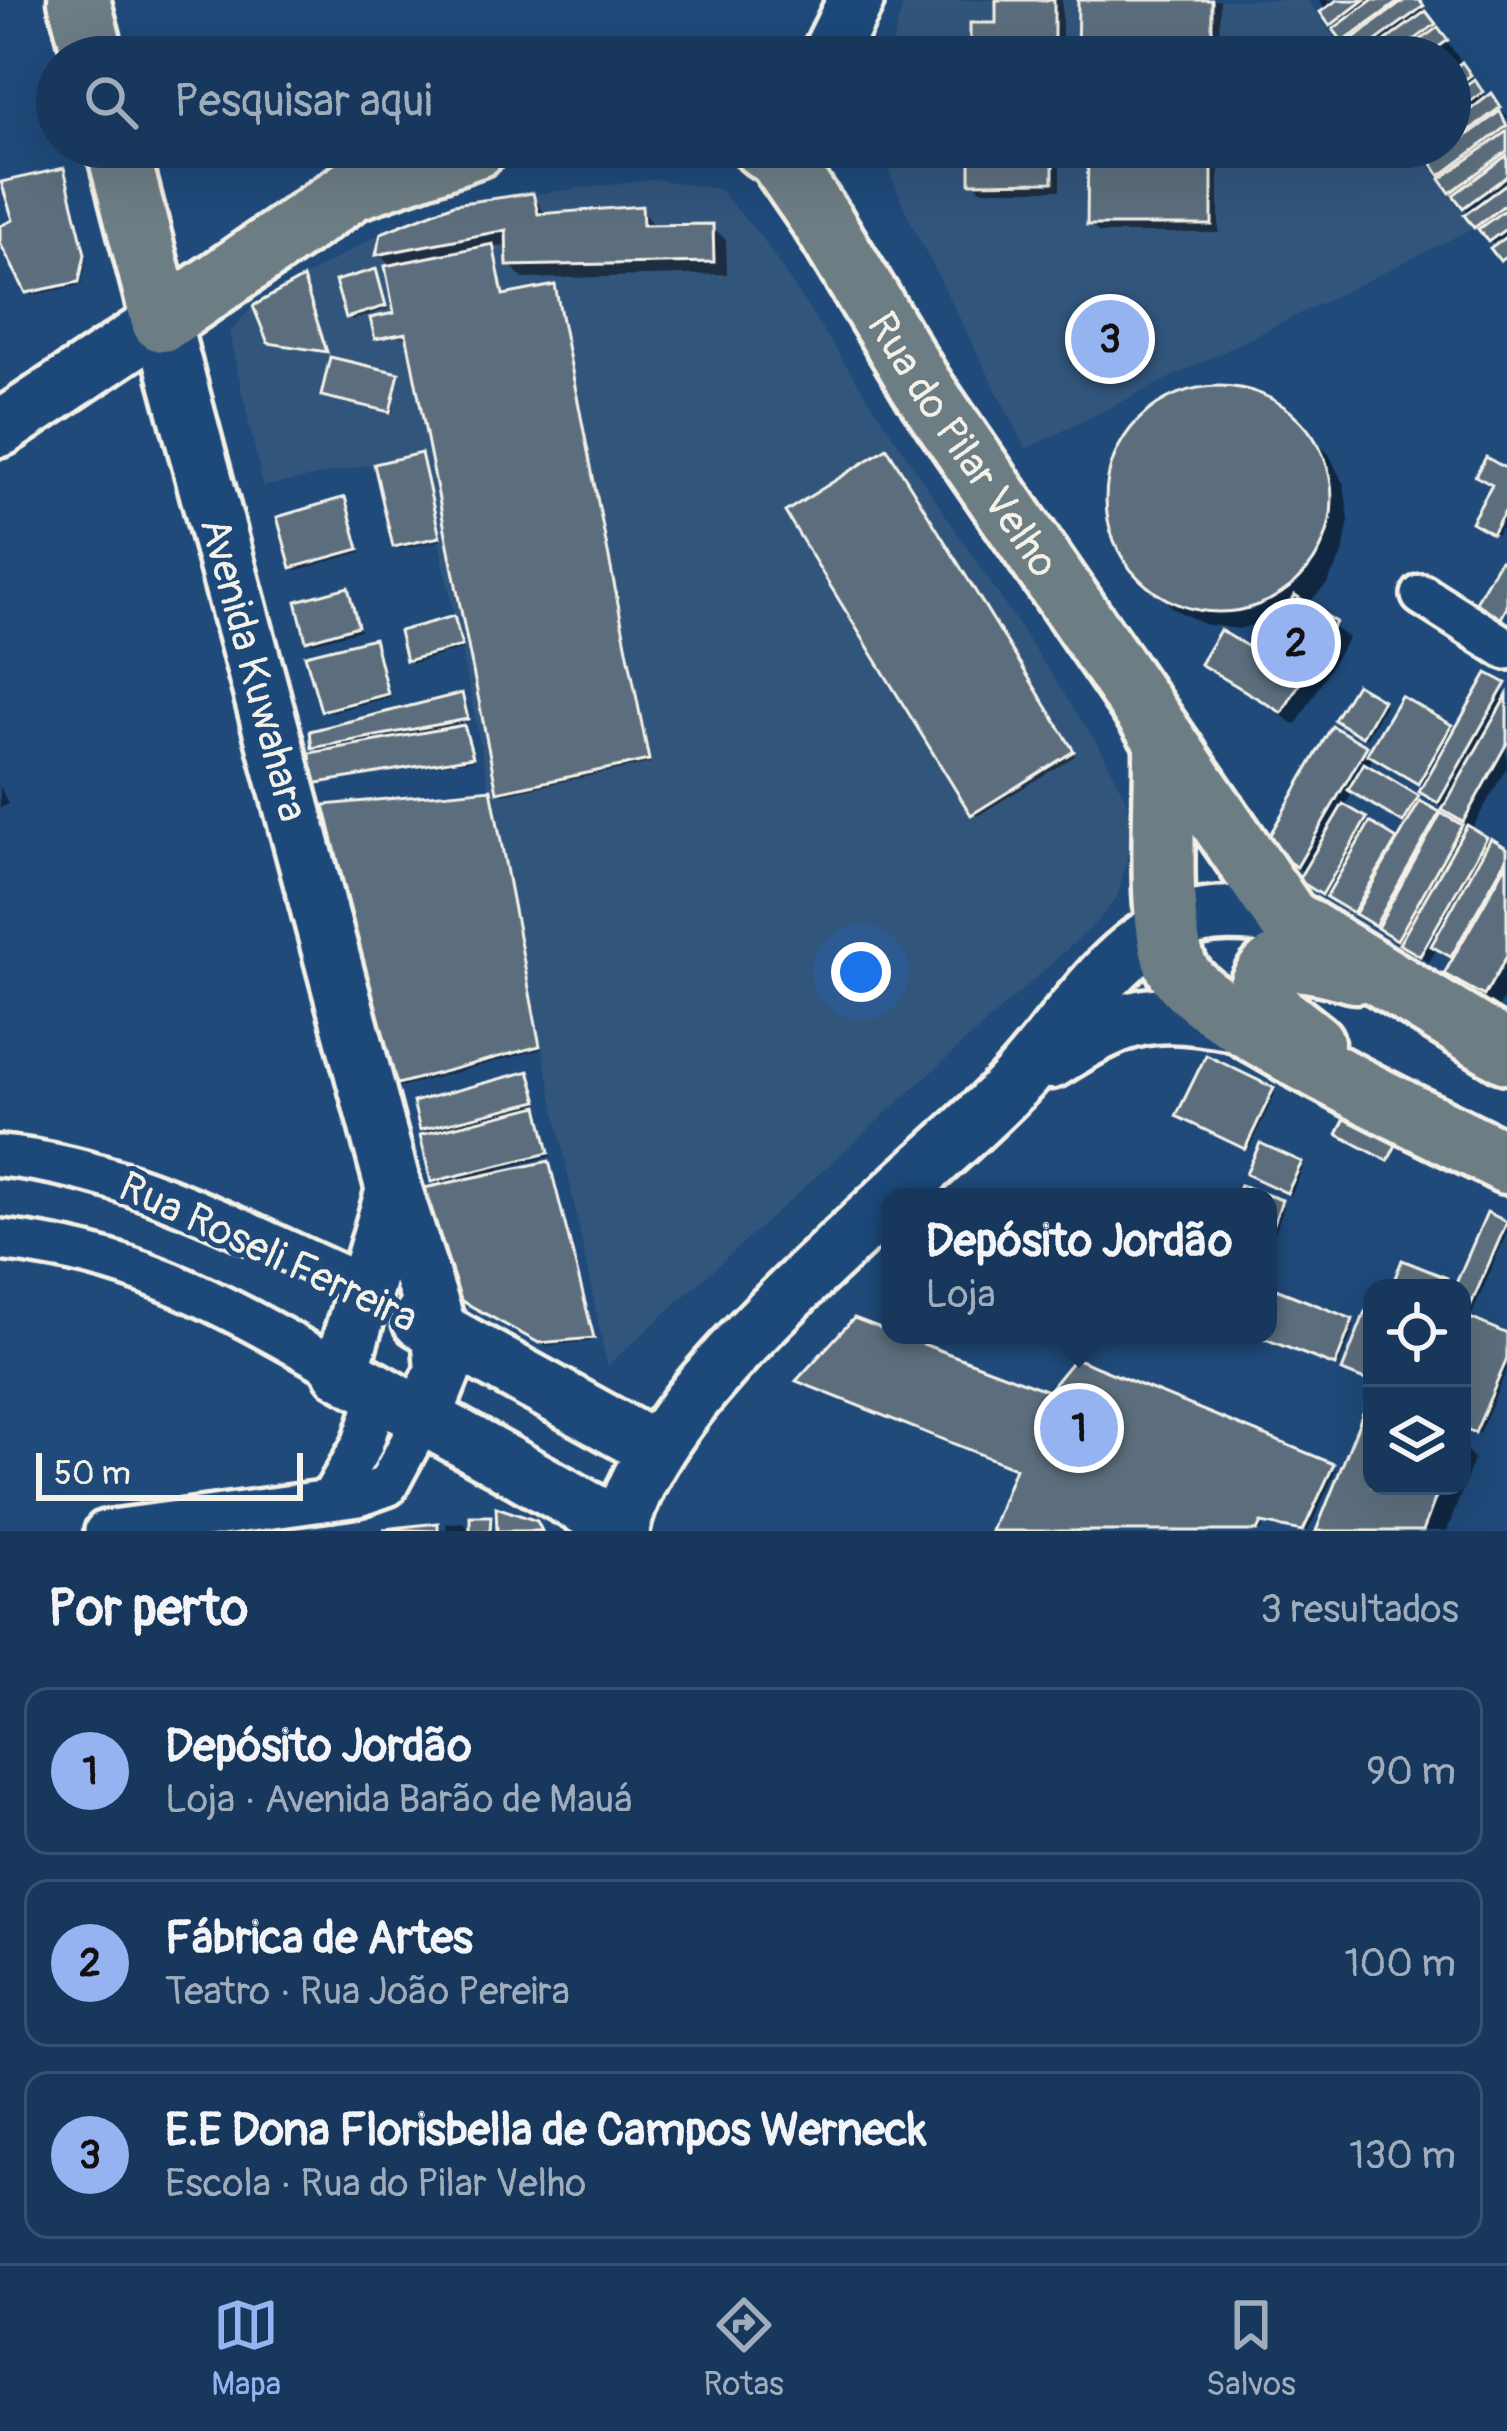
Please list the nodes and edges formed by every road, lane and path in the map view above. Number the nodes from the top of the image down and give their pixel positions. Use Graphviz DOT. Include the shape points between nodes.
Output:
graph roads {
  1 [pos="80,0"];
  2 [pos="856,0"];
  3 [pos="89,36"];
  4 [pos="838,36"];
  5 [pos="122,168"];
  6 [pos="415,168"];
  7 [pos="786,168"];
  8 [pos="162,321"];
  9 [pos="0,429"];
  10 [pos="1423,595"];
  11 [pos="1507,649"];
  12 [pos="1165,745"];
  13 [pos="1288,919"];
  14 [pos="1168,927"];
  15 [pos="1386,978"];
  16 [pos="1241,1024"];
  17 [pos="1507,1054"];
  18 [pos="1321,1066"];
  19 [pos="1013,1084"];
  20 [pos="0,1156"];
  21 [pos="1507,1163"];
  22 [pos="904,1188"];
  23 [pos="394,1190"];
  24 [pos="881,1210"];
  25 [pos="0,1240"];
  26 [pos="364,1286"];
  27 [pos="440,1334"];
  28 [pos="382,1394"];
  29 [pos="654,1449"];
  30 [pos="209,1524"];
  31 [pos="621,1529"];
  32 [pos="105,1531"];
  1 -- 3 [label="main road"];
  2 -- 4 [label="street"];
  5 -- 8 [label="main road, Avenida Kuwahara"];
  6 -- 8 [label="main road" via="352,190"];
  7 -- 12 [label="main road, Rua do Pilar Velho" via="921,385"];
  8 -- 9 [label="street"];
  8 -- 23 [label="street, Avenida Kuwahara"];
  10 -- 11 [label="street"];
  12 -- 13 [label="main road, Rua do Pilar Velho"];
  12 -- 14 [label="main road"];
  13 -- 14 [label="street" via="1240,912"];
  13 -- 15 [label="main road"];
  14 -- 16 [label="main road" via="1187,983"];
  14 -- 19 [label="street" via="1129,952"];
  15 -- 17 [label="main road"];
  15 -- 18 [label="main road" via="1292,959 1266,972 1259,985 1266,1006 1313,1044"];
  16 -- 18 [label="main road"];
  16 -- 19 [label="street" via="1143,1014"];
  18 -- 21 [label="main road"];
  19 -- 22 [label="street"];
  20 -- 26 [label="street, Rua Roseli Ferreira" via="119,1177"];
  23 -- 26 [label="street"];
  23 -- 27 [label="street, Avenida Kuwahara"];
  24 -- 29 [label="street" via="688,1402"];
  25 -- 28 [label="street, Rua Roseli Ferreira" via="86,1250 163,1276"];
  26 -- 27 [label="street, Rua Roseli Ferreira"];
  26 -- 28 [label="street"];
  27 -- 28 [label="street, Avenida Kuwahara" via="442,1370"];
  27 -- 29 [label="street, Rua Roseli Ferreira"];
  28 -- 30 [label="street" via="387,1486"];
  28 -- 31 [label="street, Rua Roseli Ferreira"];
  29 -- 31 [label="street"];
  30 -- 32 [label="street"];
}
